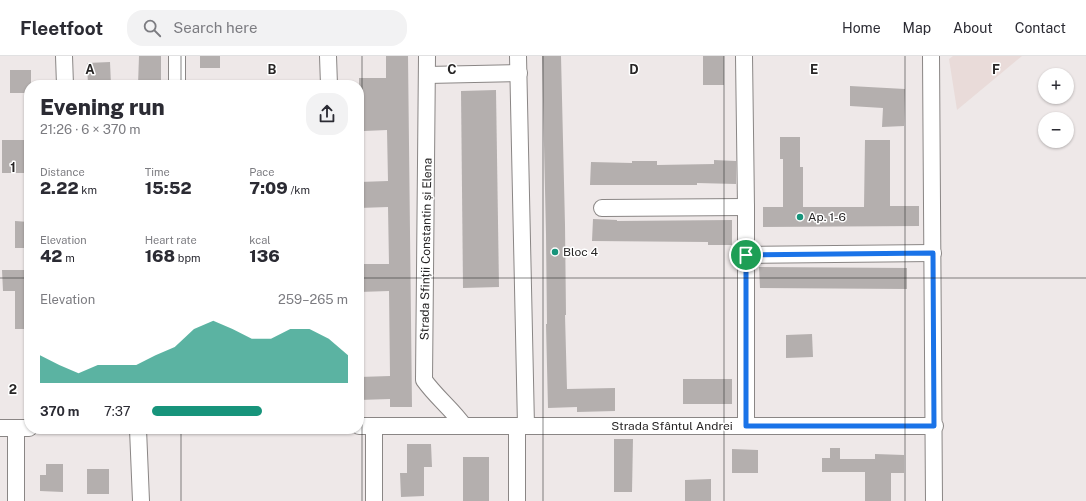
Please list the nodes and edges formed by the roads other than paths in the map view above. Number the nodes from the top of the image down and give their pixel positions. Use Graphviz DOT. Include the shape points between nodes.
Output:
graph roads {
  1 [pos="64,56"];
  2 [pos="177,56"];
  3 [pos="328,56"];
  4 [pos="427,56"];
  5 [pos="518,56"];
  6 [pos="744,56"];
  7 [pos="931,56"];
  8 [pos="519,73"];
  9 [pos="427,75"];
  10 [pos="65,80"];
  11 [pos="177,80"];
  12 [pos="329,80"];
  13 [pos="746,206"];
  14 [pos="602,208"];
  15 [pos="933,253"];
  16 [pos="746,255"];
  17 [pos="366,426"];
  18 [pos="464,426"];
  19 [pos="521,426"];
  20 [pos="746,426"];
  21 [pos="934,426"];
  22 [pos="0,428"];
  23 [pos="22,428"];
  24 [pos="138,434"];
  25 [pos="16,501"];
  26 [pos="141,501"];
  27 [pos="374,501"];
  28 [pos="517,501"];
  29 [pos="934,501"];
  1 -- 10 [label="street"];
  2 -- 11 [label="street"];
  3 -- 12 [label="street"];
  4 -- 9 [label="street, Strada Sfinții Constantin și Elena"];
  5 -- 8 [label="street"];
  6 -- 13 [label="street"];
  7 -- 15 [label="street"];
  8 -- 9 [label="street"];
  8 -- 19 [label="street"];
  9 -- 18 [label="street, Strada Sfinții Constantin și Elena" via="424,380"];
  13 -- 14 [label="street"];
  13 -- 16 [label="street"];
  15 -- 16 [label="street"];
  15 -- 21 [label="street"];
  16 -- 20 [label="street"];
  17 -- 18 [label="street, Strada Sfântul Andrei"];
  17 -- 27 [label="street"];
  18 -- 19 [label="street, Strada Sfântul Andrei"];
  19 -- 20 [label="street, Strada Sfântul Andrei"];
  19 -- 28 [label="street"];
  20 -- 21 [label="street, Strada Sfântul Andrei"];
  21 -- 29 [label="street"];
  22 -- 23 [label="street"];
  23 -- 25 [label="street"];
  24 -- 26 [label="street"];
}
